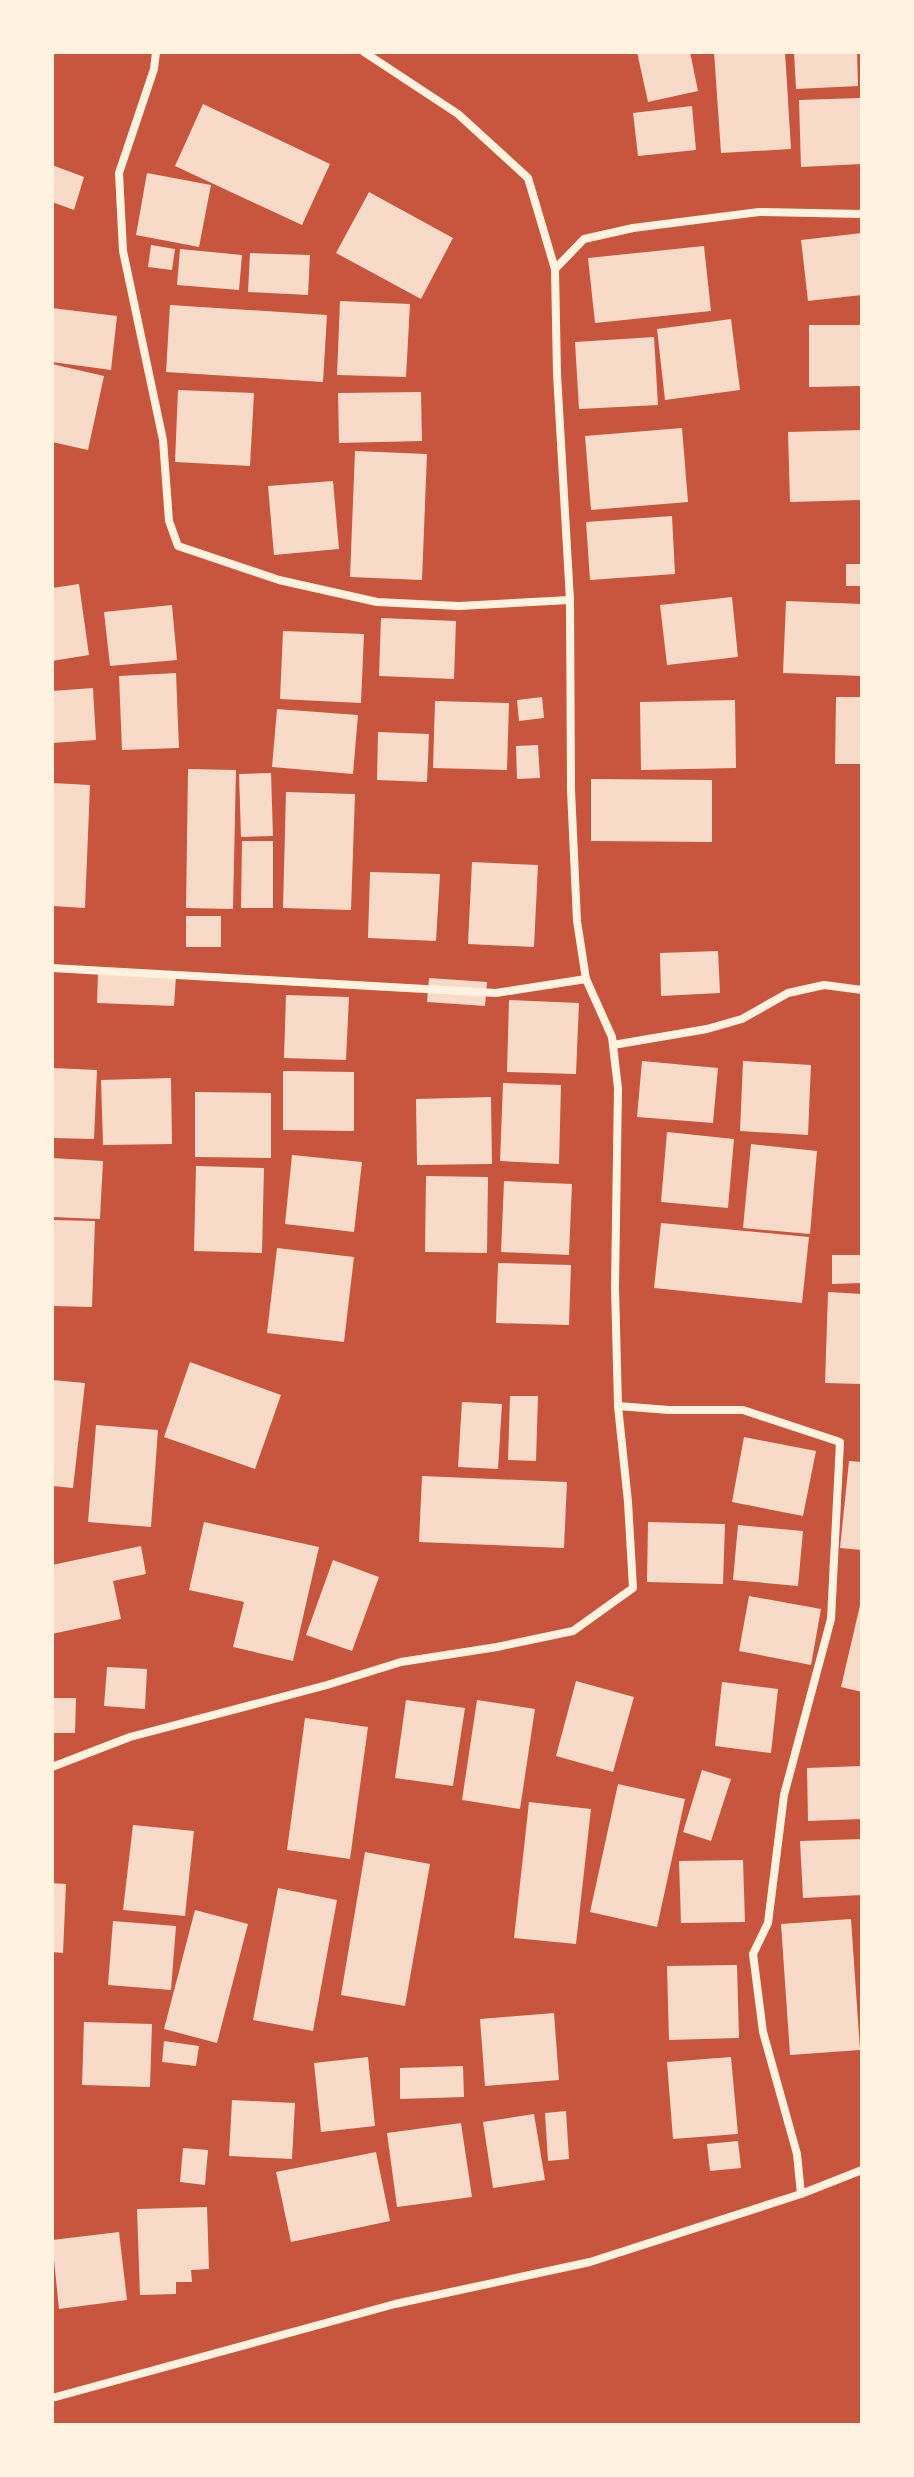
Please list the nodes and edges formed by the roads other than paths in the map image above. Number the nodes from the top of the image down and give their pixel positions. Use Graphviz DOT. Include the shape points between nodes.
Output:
graph roads {
  1 [pos="156,52"];
  2 [pos="364,52"];
  3 [pos="862,214"];
  4 [pos="555,269"];
  5 [pos="570,600"];
  6 [pos="52,968"];
  7 [pos="586,979"];
  8 [pos="862,990"];
  9 [pos="613,1045"];
  10 [pos="618,1406"];
  11 [pos="52,1767"];
  12 [pos="862,2170"];
  13 [pos="801,2194"];
  14 [pos="52,2398"];
  1 -- 5 [label="street" via="119,173 123,251 163,440 169,521 178,546 279,580 377,602 459,606"];
  2 -- 4 [label="street" via="458,114 528,178"];
  3 -- 4 [label="street" via="759,212 633,228 584,239"];
  4 -- 5 [label="street"];
  5 -- 7 [label="street" via="571,790 577,921"];
  6 -- 7 [label="street" via="496,993"];
  7 -- 9 [label="street"];
  8 -- 9 [label="street" via="824,985 788,993 742,1019 707,1029"];
  9 -- 10 [label="street" via="618,1088"];
  10 -- 11 [label="street" via="633,1588 592,1619 573,1631 401,1662 130,1737"];
  10 -- 13 [label="street" via="743,1410 840,1442 831,1619 784,1795 768,1923 753,1954 763,2032 797,2154"];
  12 -- 13 [label="street"];
  13 -- 14 [label="street" via="590,2262 395,2304"];
}
